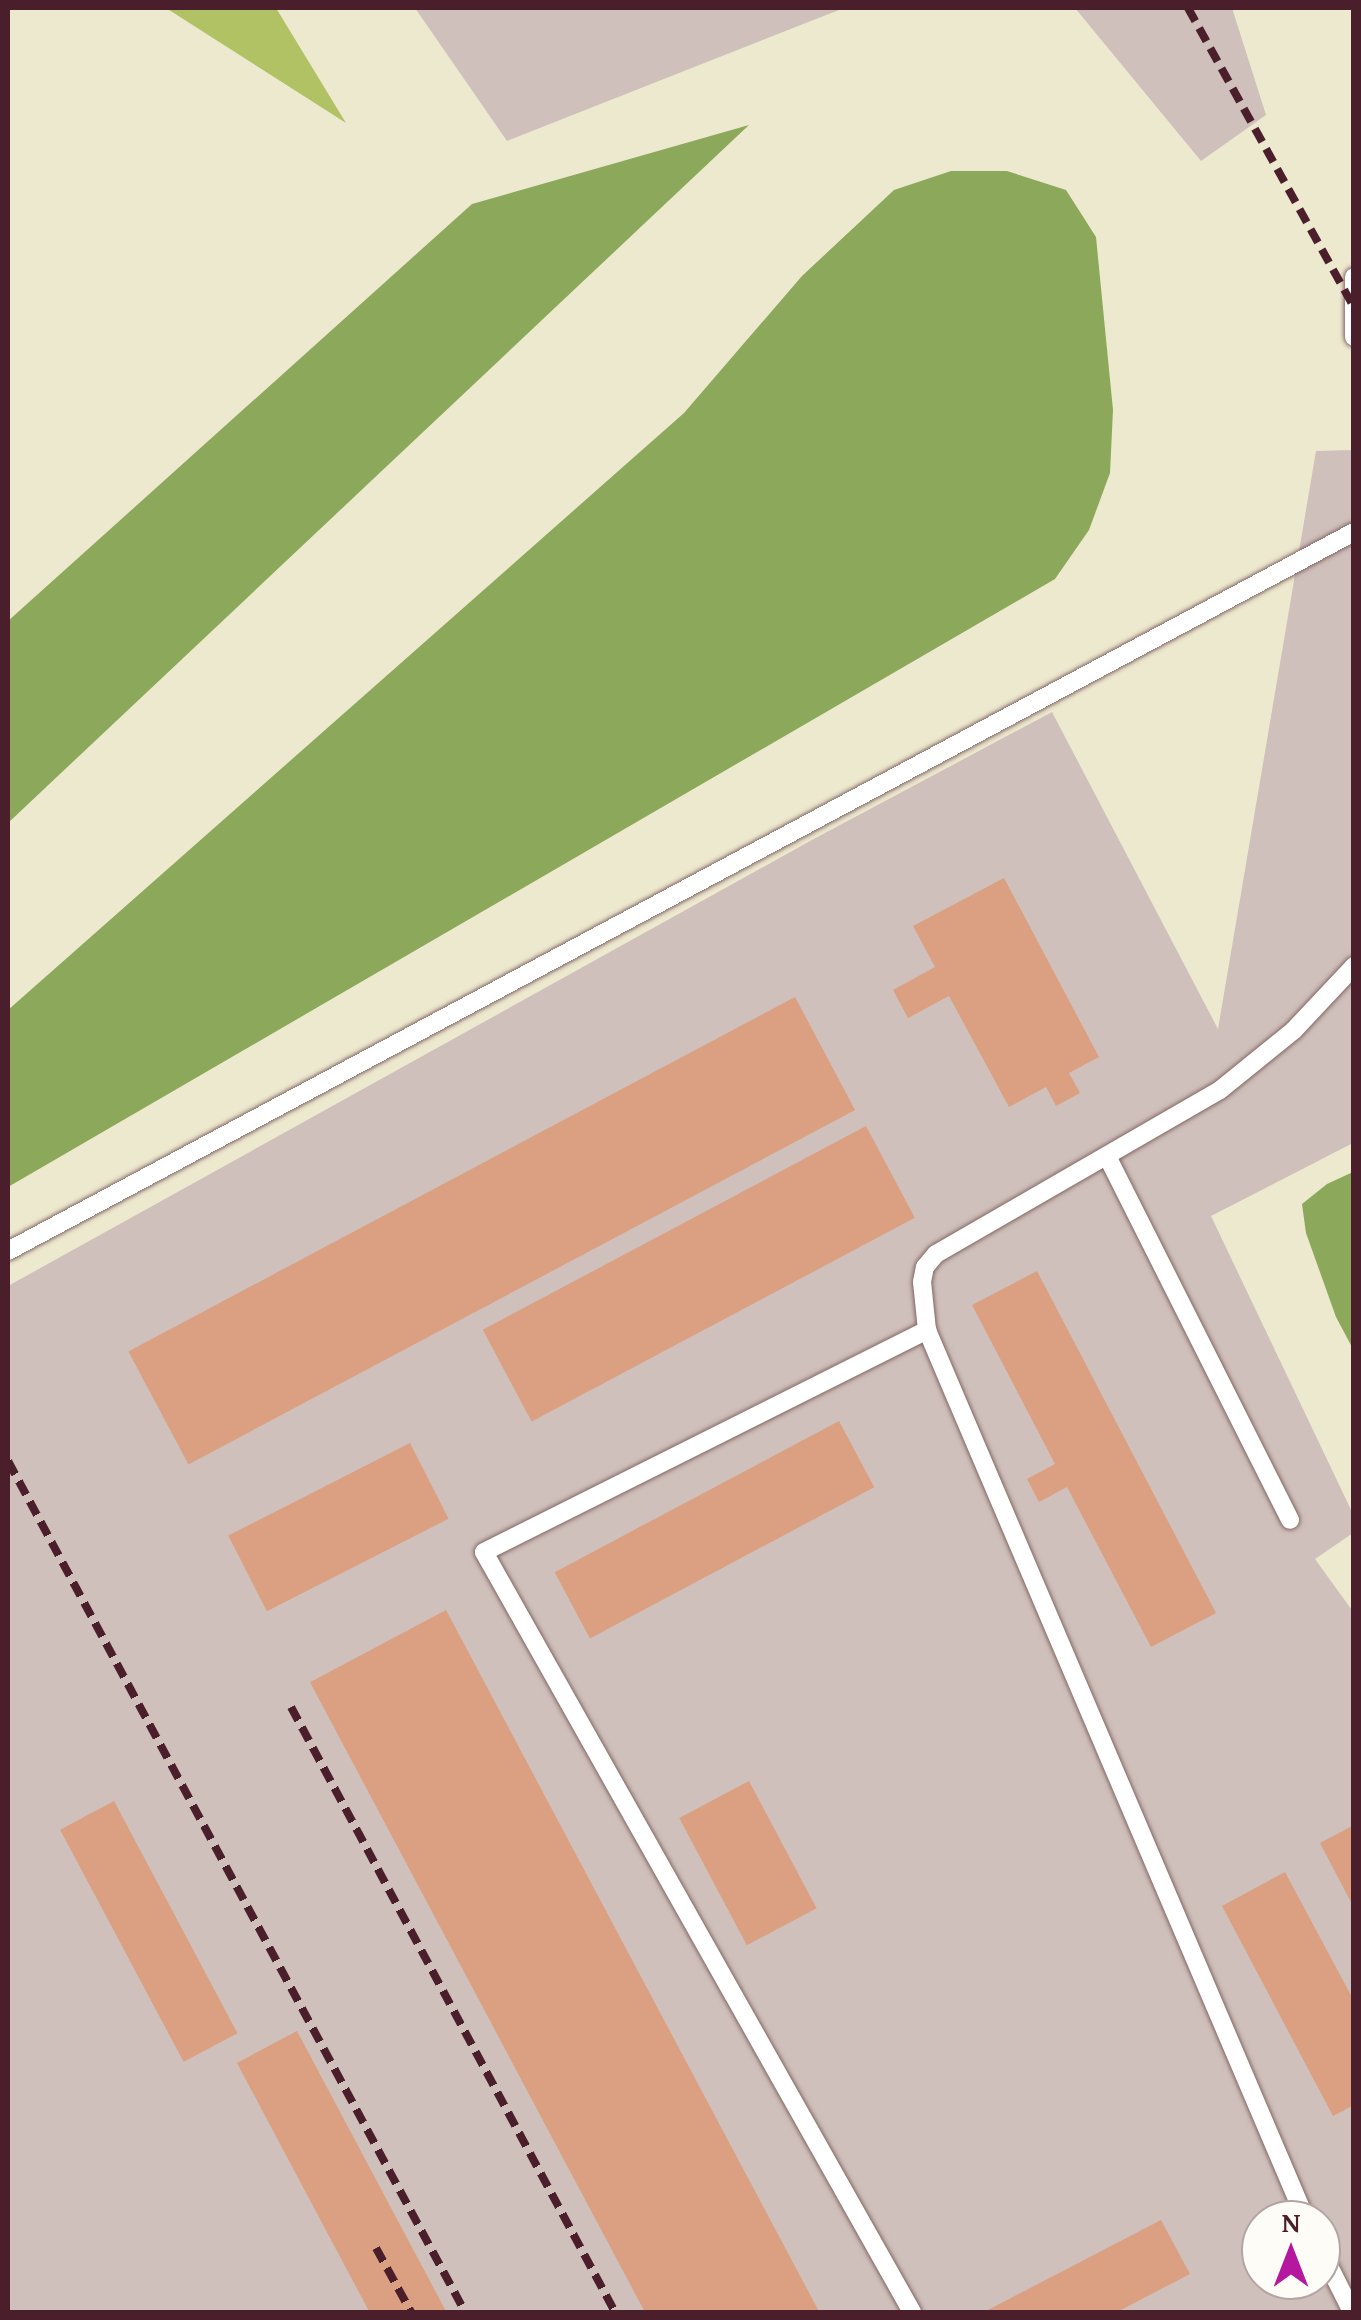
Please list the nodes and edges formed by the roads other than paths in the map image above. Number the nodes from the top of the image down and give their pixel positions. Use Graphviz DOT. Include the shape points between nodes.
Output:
graph roads {
  1 [pos="1354,277"];
  2 [pos="1354,337"];
  3 [pos="1354,532"];
  4 [pos="1354,966"];
  5 [pos="1108,1158"];
  6 [pos="8,1251"];
  7 [pos="927,1330"];
  8 [pos="1290,1520"];
  9 [pos="1297,2200"];
  10 [pos="912,2312"];
  1 -- 2 [label="lane"];
  3 -- 6 [label="lane"];
  4 -- 5 [label="lane" via="1264,1058"];
  5 -- 7 [label="lane" via="936,1254 922,1282"];
  5 -- 8 [label="lane"];
  7 -- 9 [label="lane"];
  7 -- 10 [label="lane" via="484,1552"];
}
